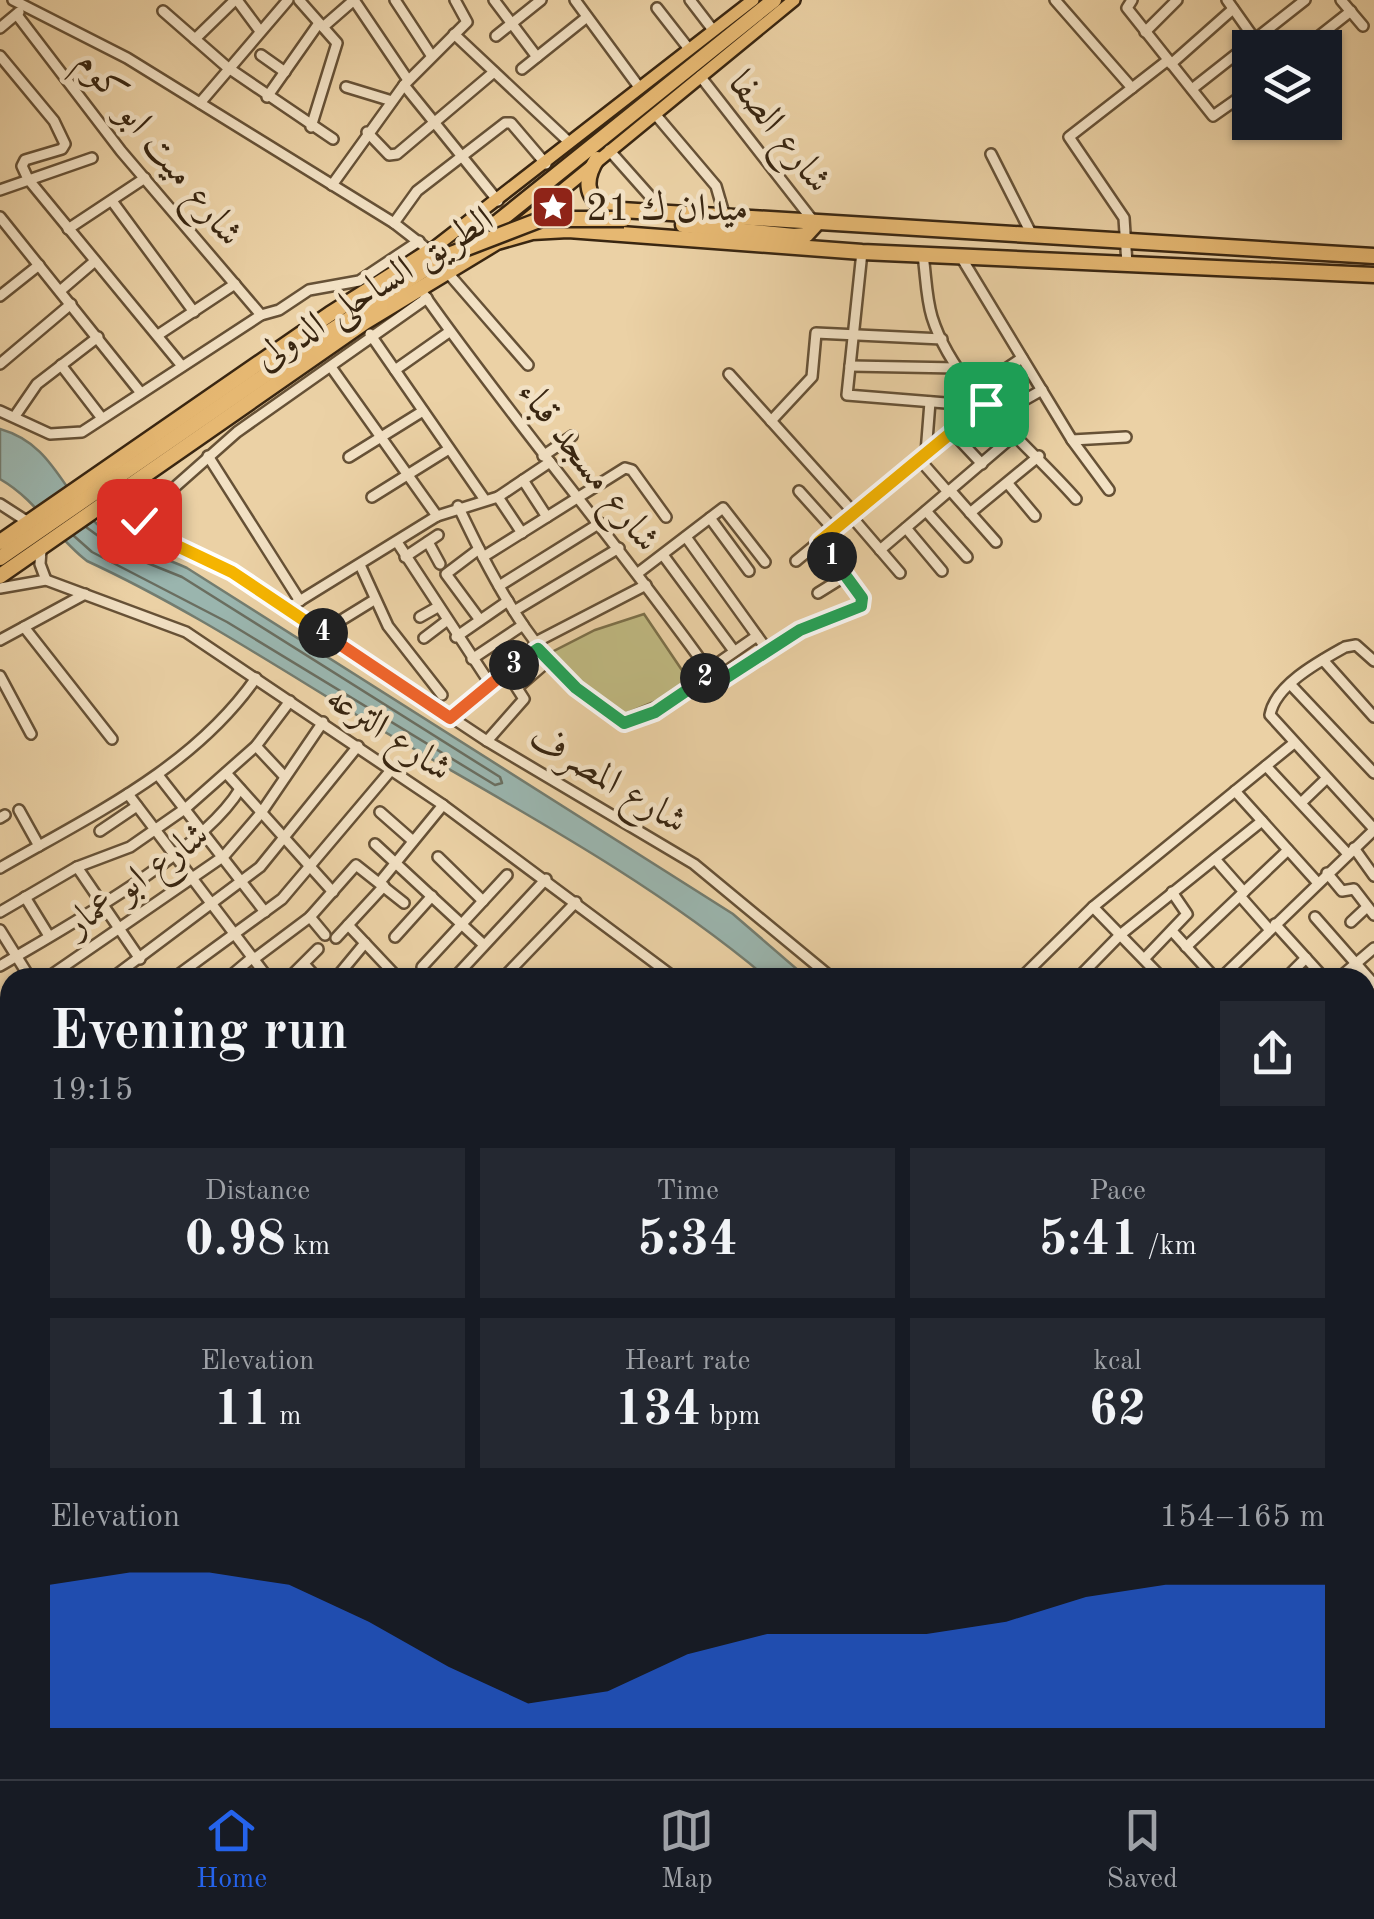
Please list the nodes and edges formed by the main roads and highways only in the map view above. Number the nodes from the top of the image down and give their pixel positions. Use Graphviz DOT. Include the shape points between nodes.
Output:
graph roads {
  1 [pos="774,0"];
  2 [pos="794,0"];
  3 [pos="748,2"];
  4 [pos="600,153"];
  5 [pos="816,224"];
  6 [pos="510,237"];
  7 [pos="424,246"];
  8 [pos="451,254"];
  9 [pos="1374,256"];
  10 [pos="1374,275"];
  11 [pos="98,482"];
  12 [pos="34,535"];
  13 [pos="0,542"];
  14 [pos="0,558"];
  15 [pos="0,576"];
  1 -- 4 [label="highway"];
  2 -- 4 [label="main road"];
  3 -- 7 [label="main road" via="498,201"];
  4 -- 5 [label="highway" via="587,183 598,205"];
  4 -- 6 [label="main road"];
  4 -- 8 [label="highway, bridge"];
  5 -- 8 [label="highway, bridge" via="794,236 624,219 542,219"];
  5 -- 9 [label="highway"];
  6 -- 10 [label="highway, الطريق الساحلى الدولى" via="568,230 923,256"];
  6 -- 12 [label="highway, الطريق الساحلى الدولى"];
  7 -- 11 [label="highway, الطريق الساحلى الدولى"];
  8 -- 11 [label="highway"];
  11 -- 12 [label="highway, الطريق الساحلى الدولى"];
  12 -- 13 [label="highway, الطريق الساحلى الدولى"];
  12 -- 14 [label="highway"];
  12 -- 15 [label="highway, الطريق الساحلى الدولى"];
}
